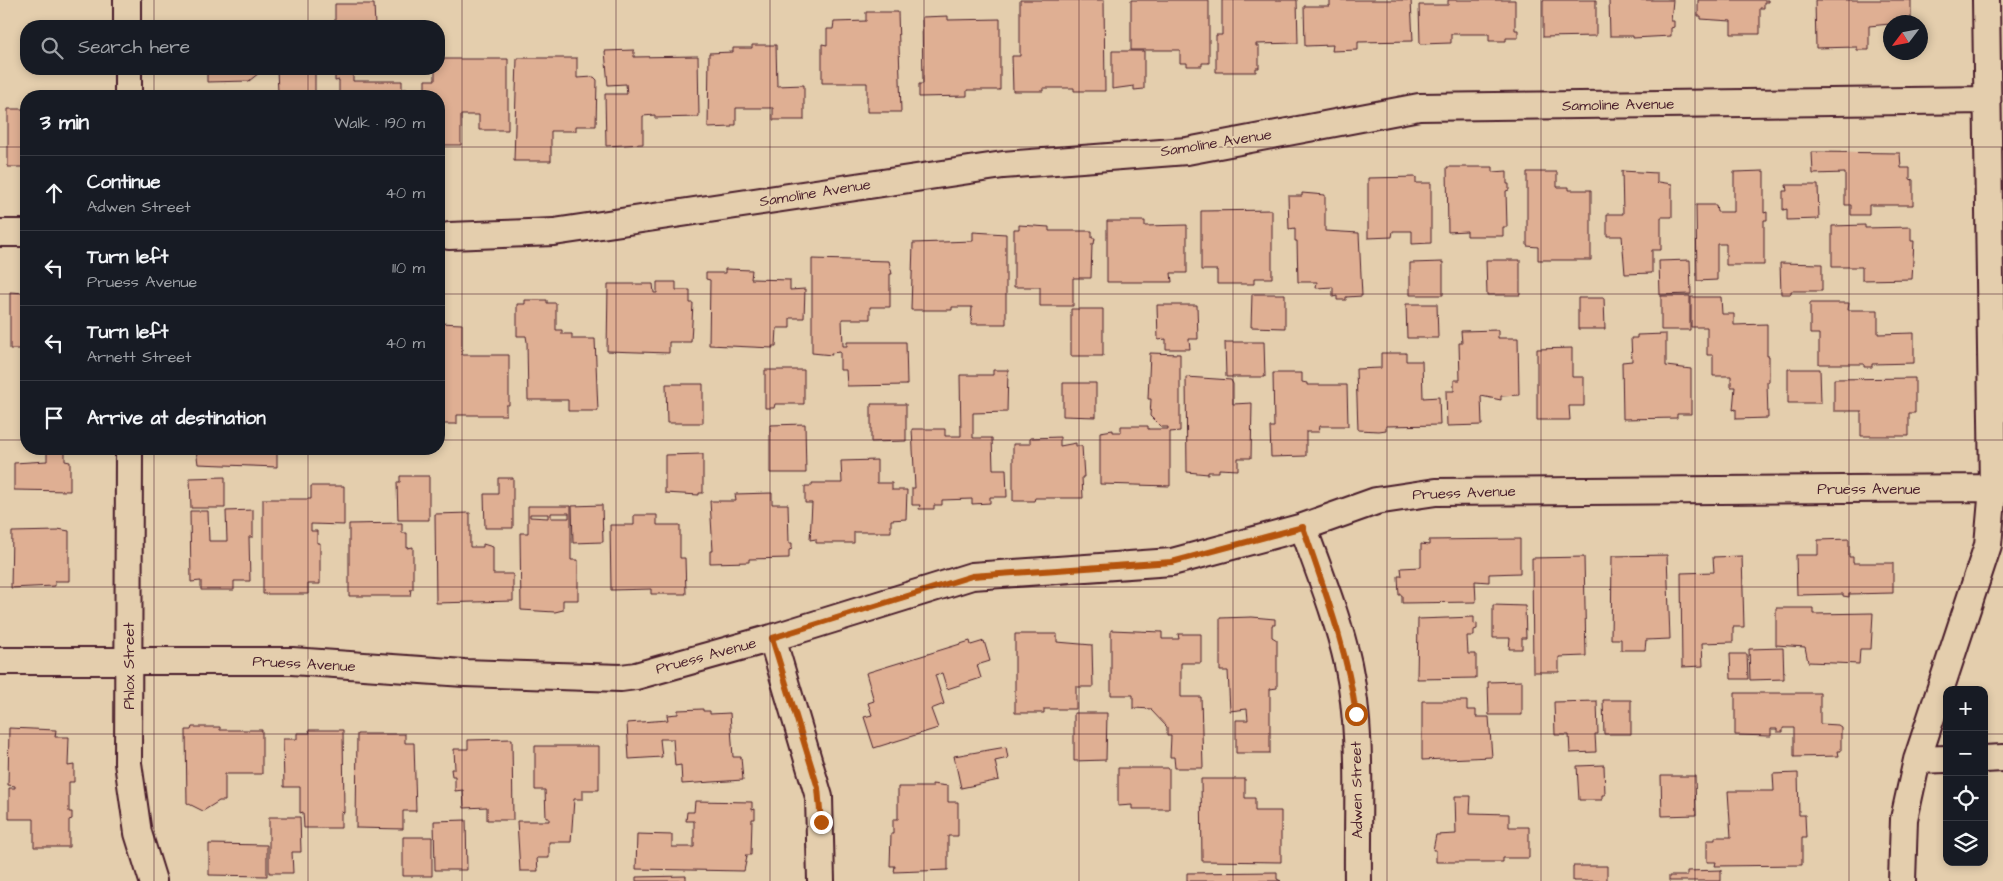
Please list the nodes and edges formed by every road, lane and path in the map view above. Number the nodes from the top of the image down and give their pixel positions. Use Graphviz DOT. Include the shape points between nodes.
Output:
graph roads {
  1 [pos="127,0"];
  2 [pos="1986,0"];
  3 [pos="127,20"];
  4 [pos="128,75"];
  5 [pos="128,90"];
  6 [pos="1987,100"];
  7 [pos="0,233"];
  8 [pos="20,233"];
  9 [pos="449,236"];
  10 [pos="129,455"];
  11 [pos="1993,488"];
  12 [pos="1303,527"];
  13 [pos="772,638"];
  14 [pos="130,660"];
  15 [pos="0,661"];
  16 [pos="1988,758"];
  17 [pos="2003,758"];
  18 [pos="1943,759"];
  19 [pos="1917,760"];
  20 [pos="153,881"];
  21 [pos="821,881"];
  22 [pos="1358,881"];
  23 [pos="1902,881"];
  1 -- 3 [label="street"];
  2 -- 6 [label="street"];
  4 -- 5 [label="street"];
  6 -- 9 [label="street, Samoline Avenue" via="1419,107 1187,151 1004,165 554,232"];
  6 -- 11 [label="street"];
  7 -- 8 [label="street"];
  10 -- 14 [label="street, Phlox Street"];
  11 -- 12 [label="street, Pruess Avenue" via="1436,492 1376,501"];
  11 -- 19 [label="street" via="1988,545"];
  12 -- 13 [label="street, Pruess Avenue" via="1172,562 972,576"];
  12 -- 22 [label="street, Adwen Street" via="1341,638 1352,689 1357,739"];
  13 -- 14 [label="street, Pruess Avenue" via="621,678 464,673 292,661"];
  13 -- 21 [label="street" via="818,788"];
  14 -- 15 [label="street, Pruess Avenue"];
  14 -- 20 [label="street, Phlox Street" via="130,788 138,833"];
  16 -- 17 [label="street"];
  18 -- 19 [label="street"];
  19 -- 23 [label="street" via="1904,819"];
}
